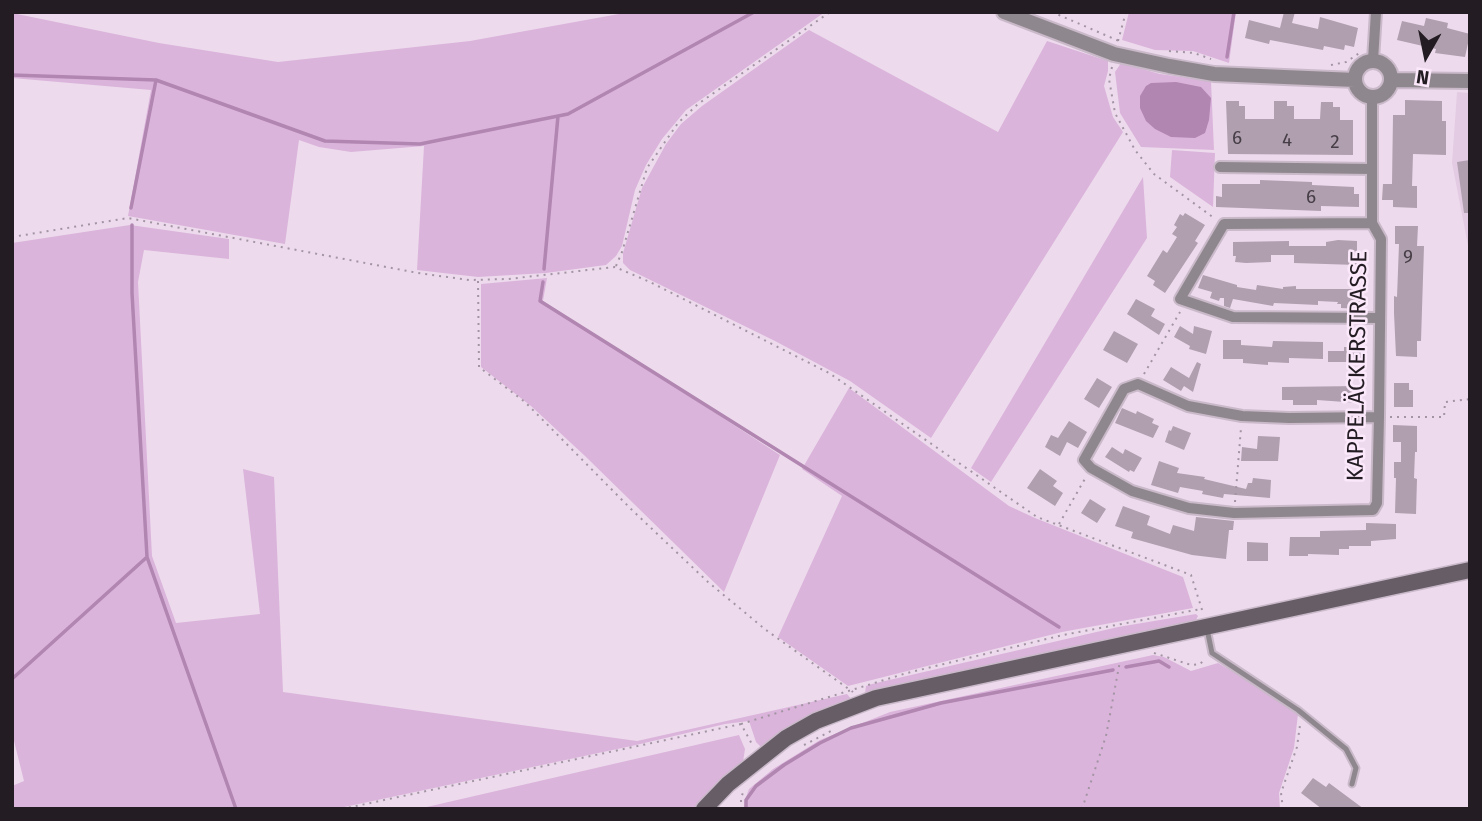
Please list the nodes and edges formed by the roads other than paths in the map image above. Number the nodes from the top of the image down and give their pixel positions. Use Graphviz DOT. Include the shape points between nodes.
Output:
graph roads {
  1 [pos="1004,12"];
  2 [pos="1376,12"];
  3 [pos="1373,56"];
  4 [pos="1355,80"];
  5 [pos="1391,80"];
  6 [pos="1470,81"];
  7 [pos="1372,97"];
  8 [pos="1220,167"];
  9 [pos="1372,169"];
  10 [pos="1371,223"];
  11 [pos="1380,318"];
  12 [pos="1378,417"];
  13 [pos="1470,570"];
  14 [pos="1207,628"];
  15 [pos="1352,784"];
  16 [pos="704,809"];
  1 -- 4 [label="street" via="1169,66 1214,74"];
  2 -- 3 [label="street"];
  3 -- 4 [label="street" via="1358,68"];
  3 -- 5 [label="street" via="1385,65"];
  4 -- 7 [label="street" via="1359,90"];
  5 -- 6 [label="street"];
  5 -- 7 [label="street" via="1387,90"];
  7 -- 9 [label="street, KAPPELÄCKERSTRASSE"];
  8 -- 9 [label="street"];
  9 -- 10 [label="street, KAPPELÄCKERSTRASSE"];
  10 -- 11 [label="street, KAPPELÄCKERSTRASSE" via="1381,239"];
  10 -- 11 [label="street" via="1224,224 1180,299 1233,317"];
  11 -- 12 [label="street, KAPPELÄCKERSTRASSE"];
  12 -- 12 [label="street, KAPPELÄCKERSTRASSE" via="1242,416 1188,406 1138,384 1124,389 1084,460 1132,491 1189,508 1234,513 1373,510 1377,503"];
  13 -- 14 [label="main road"];
  14 -- 15 [label="lane" via="1212,653 1298,710 1346,749 1356,768"];
  14 -- 16 [label="main road" via="864,702 786,738"];
}
